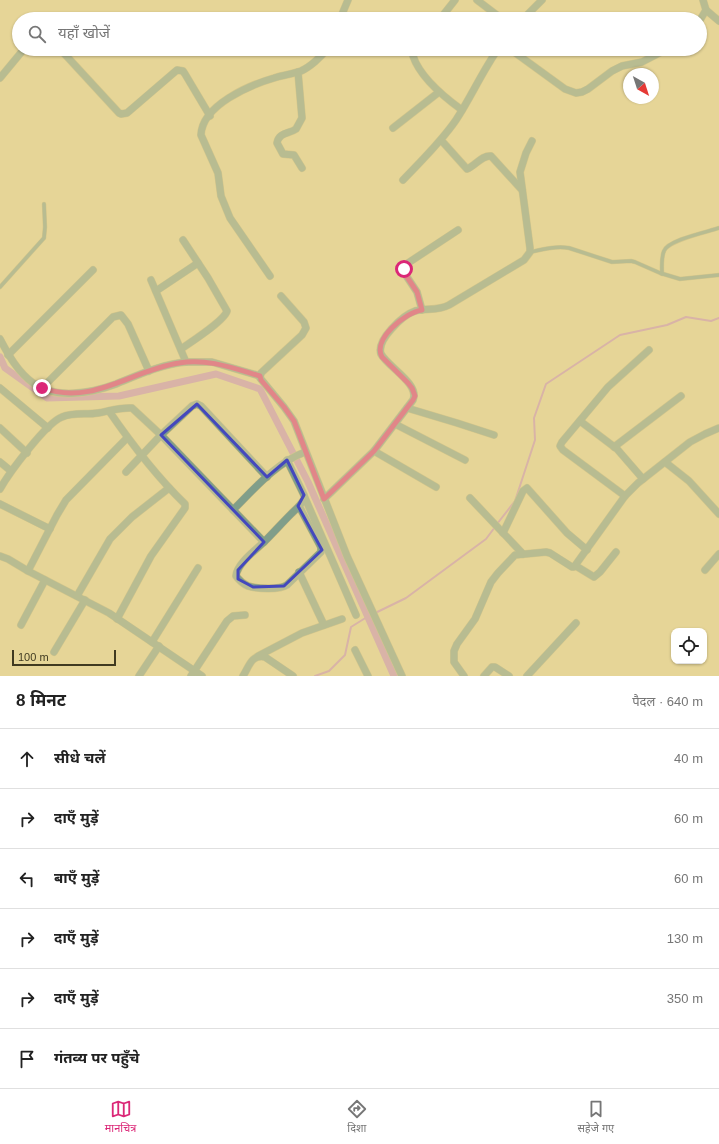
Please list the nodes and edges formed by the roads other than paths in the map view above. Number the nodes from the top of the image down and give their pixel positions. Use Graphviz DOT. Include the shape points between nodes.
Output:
graph roads {
  1 [pos="348,0"];
  2 [pos="455,0"];
  3 [pos="477,0"];
  4 [pos="542,0"];
  5 [pos="703,0"];
  6 [pos="706,10"];
  7 [pos="343,12"];
  8 [pos="446,12"];
  9 [pos="493,12"];
  10 [pos="530,12"];
  11 [pos="719,21"];
  12 [pos="18,56"];
  13 [pos="66,56"];
  14 [pos="319,56"];
  15 [pos="413,56"];
  16 [pos="493,56"];
  17 [pos="520,56"];
  18 [pos="654,56"];
  19 [pos="298,72"];
  20 [pos="0,78"];
  21 [pos="439,92"];
  22 [pos="462,110"];
  23 [pos="210,116"];
  24 [pos="393,128"];
  25 [pos="442,140"];
  26 [pos="532,141"];
  27 [pos="302,168"];
  28 [pos="403,180"];
  29 [pos="522,190"];
  30 [pos="44,204"];
  31 [pos="719,228"];
  32 [pos="458,230"];
  33 [pos="183,240"];
  34 [pos="530,252"];
  35 [pos="198,263"];
  36 [pos="92,270"];
  37 [pos="662,274"];
  38 [pos="719,275"];
  39 [pos="270,276"];
  40 [pos="151,280"];
  41 [pos="0,287"];
  42 [pos="156,291"];
  43 [pos="281,296"];
  44 [pos="422,310"];
  45 [pos="0,339"];
  46 [pos="181,349"];
  47 [pos="649,350"];
  48 [pos="8,355"];
  49 [pos="186,362"];
  50 [pos="149,371"];
  51 [pos="260,376"];
  52 [pos="0,388"];
  53 [pos="42,388"];
  54 [pos="681,396"];
  55 [pos="407,408"];
  56 [pos="109,411"];
  57 [pos="580,421"];
  58 [pos="395,424"];
  59 [pos="0,428"];
  60 [pos="48,428"];
  61 [pos="719,428"];
  62 [pos="160,435"];
  63 [pos="494,435"];
  64 [pos="127,438"];
  65 [pos="614,447"];
  66 [pos="374,451"];
  67 [pos="27,452"];
  68 [pos="303,453"];
  69 [pos="142,455"];
  70 [pos="289,459"];
  71 [pos="465,460"];
  72 [pos="0,462"];
  73 [pos="665,462"];
  74 [pos="11,471"];
  75 [pos="126,472"];
  76 [pos="267,477"];
  77 [pos="643,479"];
  78 [pos="436,487"];
  79 [pos="169,488"];
  80 [pos="0,489"];
  81 [pos="625,496"];
  82 [pos="305,498"];
  83 [pos="470,498"];
  84 [pos="324,499"];
  85 [pos="0,504"];
  86 [pos="298,506"];
  87 [pos="233,510"];
  88 [pos="719,514"];
  89 [pos="50,529"];
  90 [pos="501,531"];
  91 [pos="264,542"];
  92 [pos="587,550"];
  93 [pos="616,552"];
  94 [pos="523,554"];
  95 [pos="719,554"];
  96 [pos="0,556"];
  97 [pos="576,566"];
  98 [pos="198,568"];
  99 [pos="705,570"];
  100 [pos="28,571"];
  101 [pos="299,572"];
  102 [pos="45,580"];
  103 [pos="77,596"];
  104 [pos="85,600"];
  105 [pos="246,615"];
  106 [pos="356,615"];
  107 [pos="342,618"];
  108 [pos="117,619"];
  109 [pos="576,624"];
  110 [pos="22,625"];
  111 [pos="324,625"];
  112 [pos="152,642"];
  113 [pos="159,646"];
  114 [pos="355,650"];
  115 [pos="54,652"];
  116 [pos="258,656"];
  117 [pos="192,673"];
  118 [pos="139,676"];
  119 [pos="202,676"];
  120 [pos="243,676"];
  121 [pos="293,676"];
  122 [pos="368,676"];
  123 [pos="402,676"];
  124 [pos="464,676"];
  125 [pos="484,676"];
  126 [pos="509,676"];
  127 [pos="527,676"];
  1 -- 7 [label="street"];
  2 -- 8 [label="street"];
  3 -- 9 [label="street"];
  4 -- 10 [label="street"];
  5 -- 6 [label="street"];
  6 -- 11 [label="street"];
  12 -- 20 [label="street"];
  13 -- 23 [label="street" via="118,113 127,112 177,70 183,71"];
  14 -- 19 [label="street"];
  15 -- 21 [label="street"];
  16 -- 22 [label="street"];
  17 -- 18 [label="street" via="565,89 576,93 588,89 622,66 642,62"];
  19 -- 23 [label="street" via="244,89 219,105"];
  19 -- 27 [label="street" via="302,118 296,129 281,135 277,143 283,154 294,155"];
  21 -- 22 [label="street"];
  21 -- 24 [label="street"];
  22 -- 25 [label="street"];
  23 -- 39 [label="street" via="201,135 218,173 223,202 230,218"];
  25 -- 28 [label="street"];
  25 -- 29 [label="street" via="467,169 486,156 491,156"];
  26 -- 29 [label="street" via="521,167"];
  29 -- 34 [label="street"];
  30 -- 41 [label="lane" via="44,238"];
  31 -- 37 [label="lane" via="667,246 663,253"];
  32 -- 44 [label="street" via="404,267 419,296"];
  33 -- 35 [label="street"];
  34 -- 37 [label="lane" via="544,248 569,248 612,262 635,262"];
  34 -- 44 [label="street" via="524,260 449,306"];
  35 -- 42 [label="street"];
  35 -- 46 [label="street" via="227,311 198,338"];
  36 -- 48 [label="street"];
  37 -- 38 [label="lane" via="680,279"];
  40 -- 42 [label="street"];
  42 -- 46 [label="street"];
  43 -- 51 [label="street" via="304,322 306,328"];
  44 -- 55 [label="street" via="407,316 388,333 380,348 382,357 415,393"];
  45 -- 48 [label="street"];
  46 -- 49 [label="street"];
  47 -- 57 [label="street" via="612,383"];
  48 -- 53 [label="street" via="19,370"];
  49 -- 50 [label="street"];
  49 -- 51 [label="street" via="212,362"];
  50 -- 53 [label="street" via="88,392 67,394"];
  50 -- 53 [label="street" via="128,324 121,315 117,315 113,316"];
  51 -- 68 [label="street" via="294,421"];
  52 -- 60 [label="street"];
  54 -- 65 [label="street"];
  55 -- 58 [label="street"];
  55 -- 63 [label="street"];
  56 -- 60 [label="street" via="63,416"];
  56 -- 62 [label="street" via="132,408"];
  56 -- 64 [label="street"];
  57 -- 65 [label="street"];
  57 -- 81 [label="street" via="560,444 561,448"];
  58 -- 66 [label="street"];
  58 -- 71 [label="street"];
  59 -- 67 [label="street"];
  60 -- 67 [label="street"];
  61 -- 73 [label="street" via="698,438"];
  62 -- 69 [label="street"];
  62 -- 76 [label="street" via="197,404"];
  62 -- 87 [label="street"];
  64 -- 69 [label="street"];
  64 -- 89 [label="street" via="74,491"];
  65 -- 77 [label="street"];
  66 -- 78 [label="street"];
  66 -- 84 [label="street"];
  67 -- 74 [label="street"];
  68 -- 70 [label="street"];
  68 -- 84 [label="street"];
  69 -- 75 [label="street"];
  69 -- 79 [label="street"];
  70 -- 76 [label="street"];
  70 -- 82 [label="street"];
  72 -- 74 [label="street"];
  73 -- 77 [label="street"];
  73 -- 88 [label="street" via="689,481"];
  74 -- 80 [label="street"];
  76 -- 87 [label="street"];
  77 -- 81 [label="street"];
  79 -- 103 [label="street" via="132,517 110,539"];
  79 -- 108 [label="street" via="186,508 151,556"];
  81 -- 92 [label="street"];
  82 -- 86 [label="street"];
  82 -- 106 [label="street"];
  83 -- 90 [label="street"];
  84 -- 123 [label="street"];
  85 -- 89 [label="street"];
  86 -- 91 [label="street"];
  86 -- 101 [label="street" via="322,550"];
  87 -- 91 [label="street"];
  89 -- 100 [label="street"];
  90 -- 92 [label="street" via="527,488 566,533"];
  90 -- 94 [label="street"];
  91 -- 101 [label="street" via="238,570 236,576 241,581 253,587 281,588"];
  92 -- 97 [label="street"];
  93 -- 97 [label="street" via="594,576"];
  94 -- 97 [label="street" via="546,552 572,567"];
  94 -- 124 [label="street" via="512,557 491,582 475,618 457,644 454,662"];
  95 -- 99 [label="street"];
  96 -- 100 [label="street"];
  98 -- 112 [label="street"];
  100 -- 102 [label="street"];
  101 -- 111 [label="street"];
  102 -- 103 [label="street"];
  102 -- 110 [label="street"];
  103 -- 104 [label="street"];
  104 -- 108 [label="street"];
  104 -- 115 [label="street"];
  105 -- 117 [label="street" via="233,616 227,621"];
  107 -- 111 [label="street"];
  108 -- 112 [label="street"];
  109 -- 127 [label="street"];
  111 -- 116 [label="street" via="291,638"];
  112 -- 113 [label="street"];
  113 -- 117 [label="street"];
  113 -- 118 [label="street"];
  114 -- 122 [label="street"];
  116 -- 120 [label="street" via="252,660"];
  116 -- 121 [label="street" via="265,657"];
  117 -- 119 [label="street"];
  125 -- 126 [label="street" via="492,667"];
}
